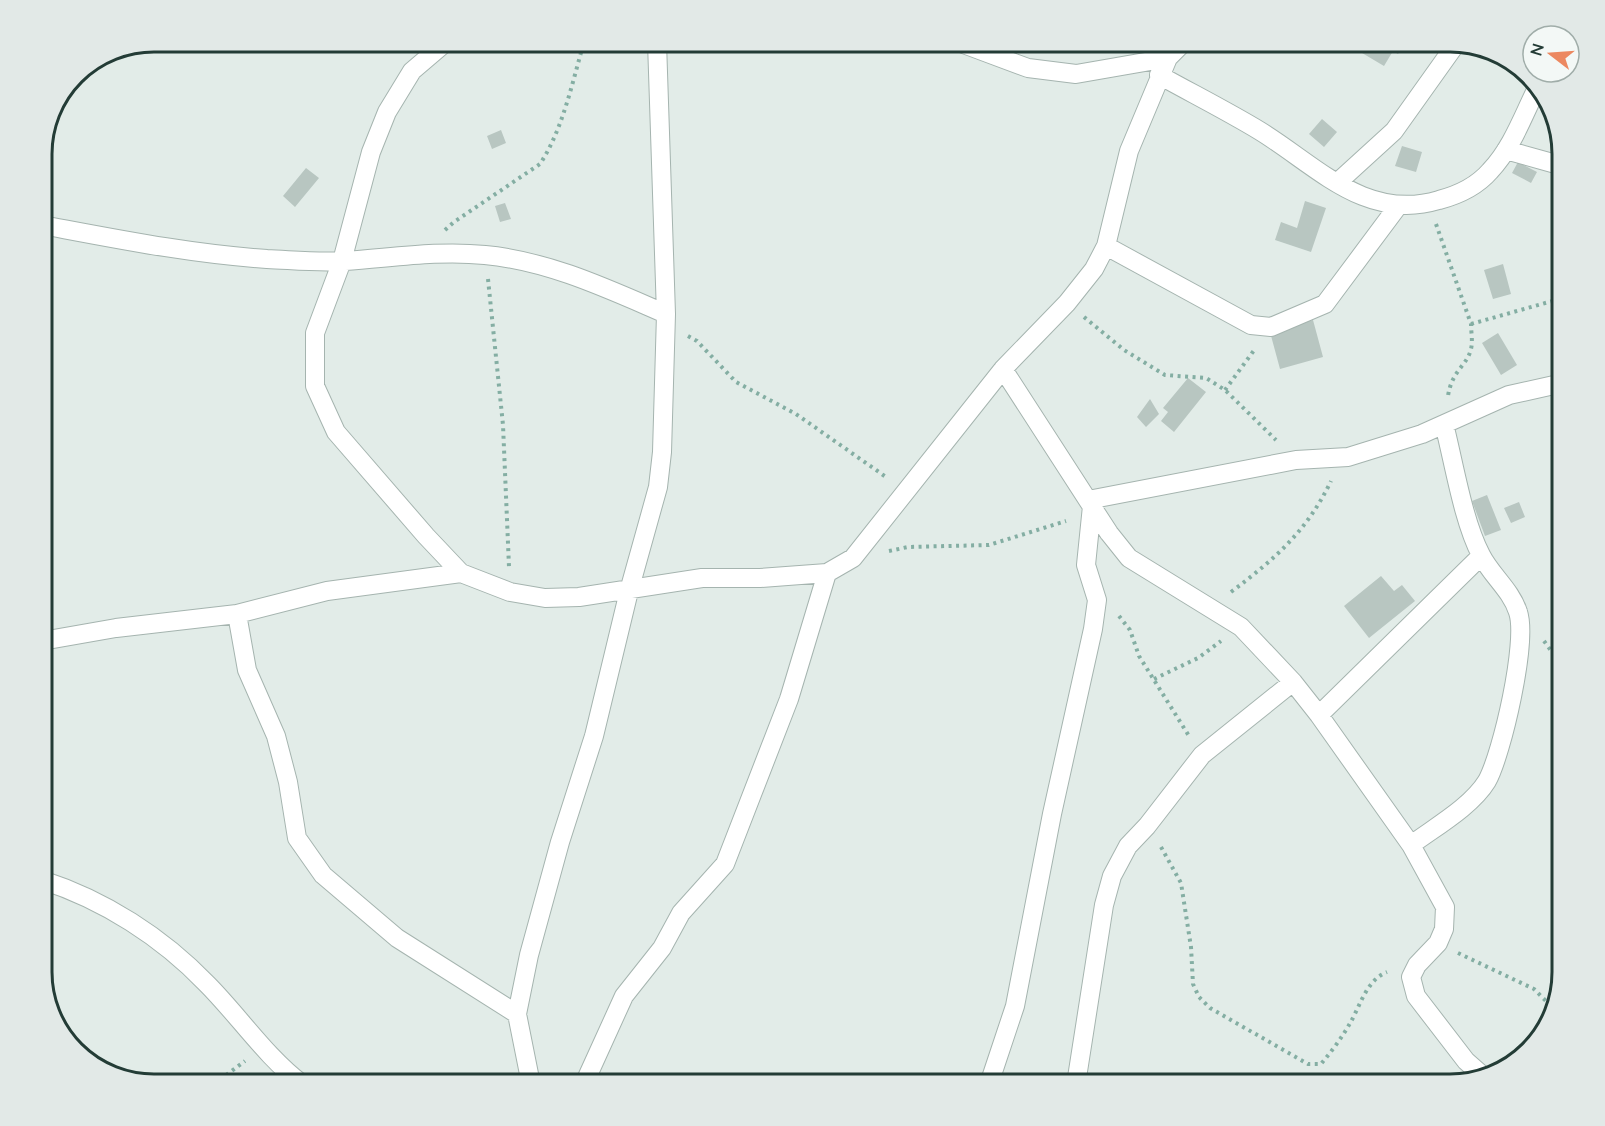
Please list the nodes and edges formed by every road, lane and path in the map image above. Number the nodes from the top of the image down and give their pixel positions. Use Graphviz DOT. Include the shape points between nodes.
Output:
graph roads {
  1 [pos="434,52"];
  2 [pos="581,52"];
  3 [pos="657,52"];
  4 [pos="985,52"];
  5 [pos="1174,52"];
  6 [pos="1450,52"];
  7 [pos="1168,58"];
  8 [pos="1160,75"];
  9 [pos="1533,96"];
  10 [pos="1506,150"];
  11 [pos="1552,163"];
  12 [pos="1337,183"];
  13 [pos="1428,203"];
  14 [pos="1398,206"];
  15 [pos="53,227"];
  16 [pos="1106,246"];
  17 [pos="422,254"];
  18 [pos="485,254"];
  19 [pos="342,261"];
  20 [pos="1552,301"];
  21 [pos="1068,303"];
  22 [pos="666,319"];
  23 [pos="1471,324"];
  24 [pos="1272,327"];
  25 [pos="1003,369"];
  26 [pos="1552,385"];
  27 [pos="1225,390"];
  28 [pos="1444,424"];
  29 [pos="1348,457"];
  30 [pos="1296,460"];
  31 [pos="906,491"];
  32 [pos="1091,506"];
  33 [pos="1481,556"];
  34 [pos="853,558"];
  35 [pos="461,573"];
  36 [pos="827,573"];
  37 [pos="629,591"];
  38 [pos="510,592"];
  39 [pos="1097,600"];
  40 [pos="1211,607"];
  41 [pos="237,614"];
  42 [pos="1242,627"];
  43 [pos="53,639"];
  44 [pos="1154,679"];
  45 [pos="1293,682"];
  46 [pos="1319,715"];
  47 [pos="1202,755"];
  48 [pos="1147,826"];
  49 [pos="1411,845"];
  50 [pos="53,884"];
  51 [pos="1438,944"];
  52 [pos="1411,977"];
  53 [pos="1548,1002"];
  54 [pos="517,1014"];
  55 [pos="265,1047"];
  56 [pos="1476,1070"];
  57 [pos="229,1073"];
  58 [pos="291,1073"];
  59 [pos="529,1073"];
  60 [pos="589,1073"];
  61 [pos="992,1073"];
  62 [pos="1078,1073"];
  1 -- 19 [label="street" via="412,71 387,112 371,152"];
  2 -- 17 [label="path" via="566,103 540,164 454,222"];
  3 -- 22 [label="street"];
  4 -- 7 [label="street" via="1028,68 1076,74"];
  5 -- 7 [label="street"];
  6 -- 12 [label="street" via="1394,131"];
  7 -- 8 [label="street"];
  8 -- 12 [label="street" via="1259,130"];
  8 -- 16 [label="street" via="1129,151"];
  9 -- 10 [label="street"];
  10 -- 11 [label="street"];
  10 -- 13 [label="street" via="1489,172 1459,194"];
  12 -- 14 [label="street" via="1360,197"];
  13 -- 14 [label="street"];
  13 -- 23 [label="path"];
  14 -- 24 [label="street" via="1324,304"];
  15 -- 19 [label="street" via="168,249 267,259"];
  16 -- 21 [label="street"];
  16 -- 24 [label="street" via="1251,325"];
  17 -- 18 [label="street"];
  17 -- 19 [label="street"];
  18 -- 22 [label="street" via="581,278"];
  18 -- 38 [label="path" via="503,425"];
  19 -- 35 [label="street" via="315,333 315,386 336,432"];
  20 -- 23 [label="path"];
  21 -- 25 [label="street"];
  21 -- 27 [label="path" via="1124,350 1165,375 1206,378"];
  22 -- 31 [label="path" via="697,341 736,382 796,414"];
  22 -- 37 [label="street" via="658,487"];
  23 -- 28 [label="path" via="1472,346 1450,382"];
  24 -- 27 [label="path"];
  25 -- 31 [label="street"];
  25 -- 32 [label="street"];
  26 -- 28 [label="street" via="1509,394"];
  27 -- 30 [label="path"];
  28 -- 29 [label="street"];
  28 -- 33 [label="street"];
  29 -- 30 [label="street"];
  29 -- 40 [label="path" via="1292,542"];
  30 -- 32 [label="street"];
  31 -- 34 [label="street"];
  32 -- 34 [label="path" via="989,545 908,547"];
  32 -- 39 [label="street" via="1086,565"];
  32 -- 40 [label="street" via="1129,558"];
  33 -- 46 [label="street"];
  33 -- 49 [label="street" via="1519,614 1520,649 1511,699 1497,756 1486,781 1468,801"];
  34 -- 36 [label="street"];
  35 -- 38 [label="street"];
  35 -- 41 [label="street" via="327,591"];
  36 -- 37 [label="street" via="702,578"];
  36 -- 60 [label="street" via="789,699 725,864 681,913 662,948 624,996"];
  37 -- 38 [label="street" via="545,598"];
  37 -- 54 [label="street" via="594,736 532,944"];
  39 -- 44 [label="path" via="1124,621"];
  39 -- 61 [label="street" via="1016,1006"];
  40 -- 42 [label="street"];
  41 -- 43 [label="street"];
  41 -- 54 [label="street" via="247,670 276,736 297,838 323,875 397,938"];
  42 -- 44 [label="path" via="1198,658"];
  42 -- 45 [label="street"];
  44 -- 47 [label="path"];
  45 -- 46 [label="street"];
  45 -- 47 [label="street"];
  46 -- 49 [label="street"];
  47 -- 48 [label="street"];
  48 -- 52 [label="path" via="1182,883 1193,984 1210,1008 1308,1064 1321,1064 1378,975 1389,971"];
  48 -- 62 [label="street" via="1128,846 1112,876 1089,990"];
  49 -- 51 [label="street" via="1445,907 1444,929"];
  50 -- 55 [label="street" via="145,930 206,982"];
  51 -- 52 [label="street"];
  51 -- 53 [label="path" via="1534,989"];
  52 -- 56 [label="street" via="1416,996"];
  54 -- 59 [label="street"];
  55 -- 57 [label="path"];
  55 -- 58 [label="street"];
}
